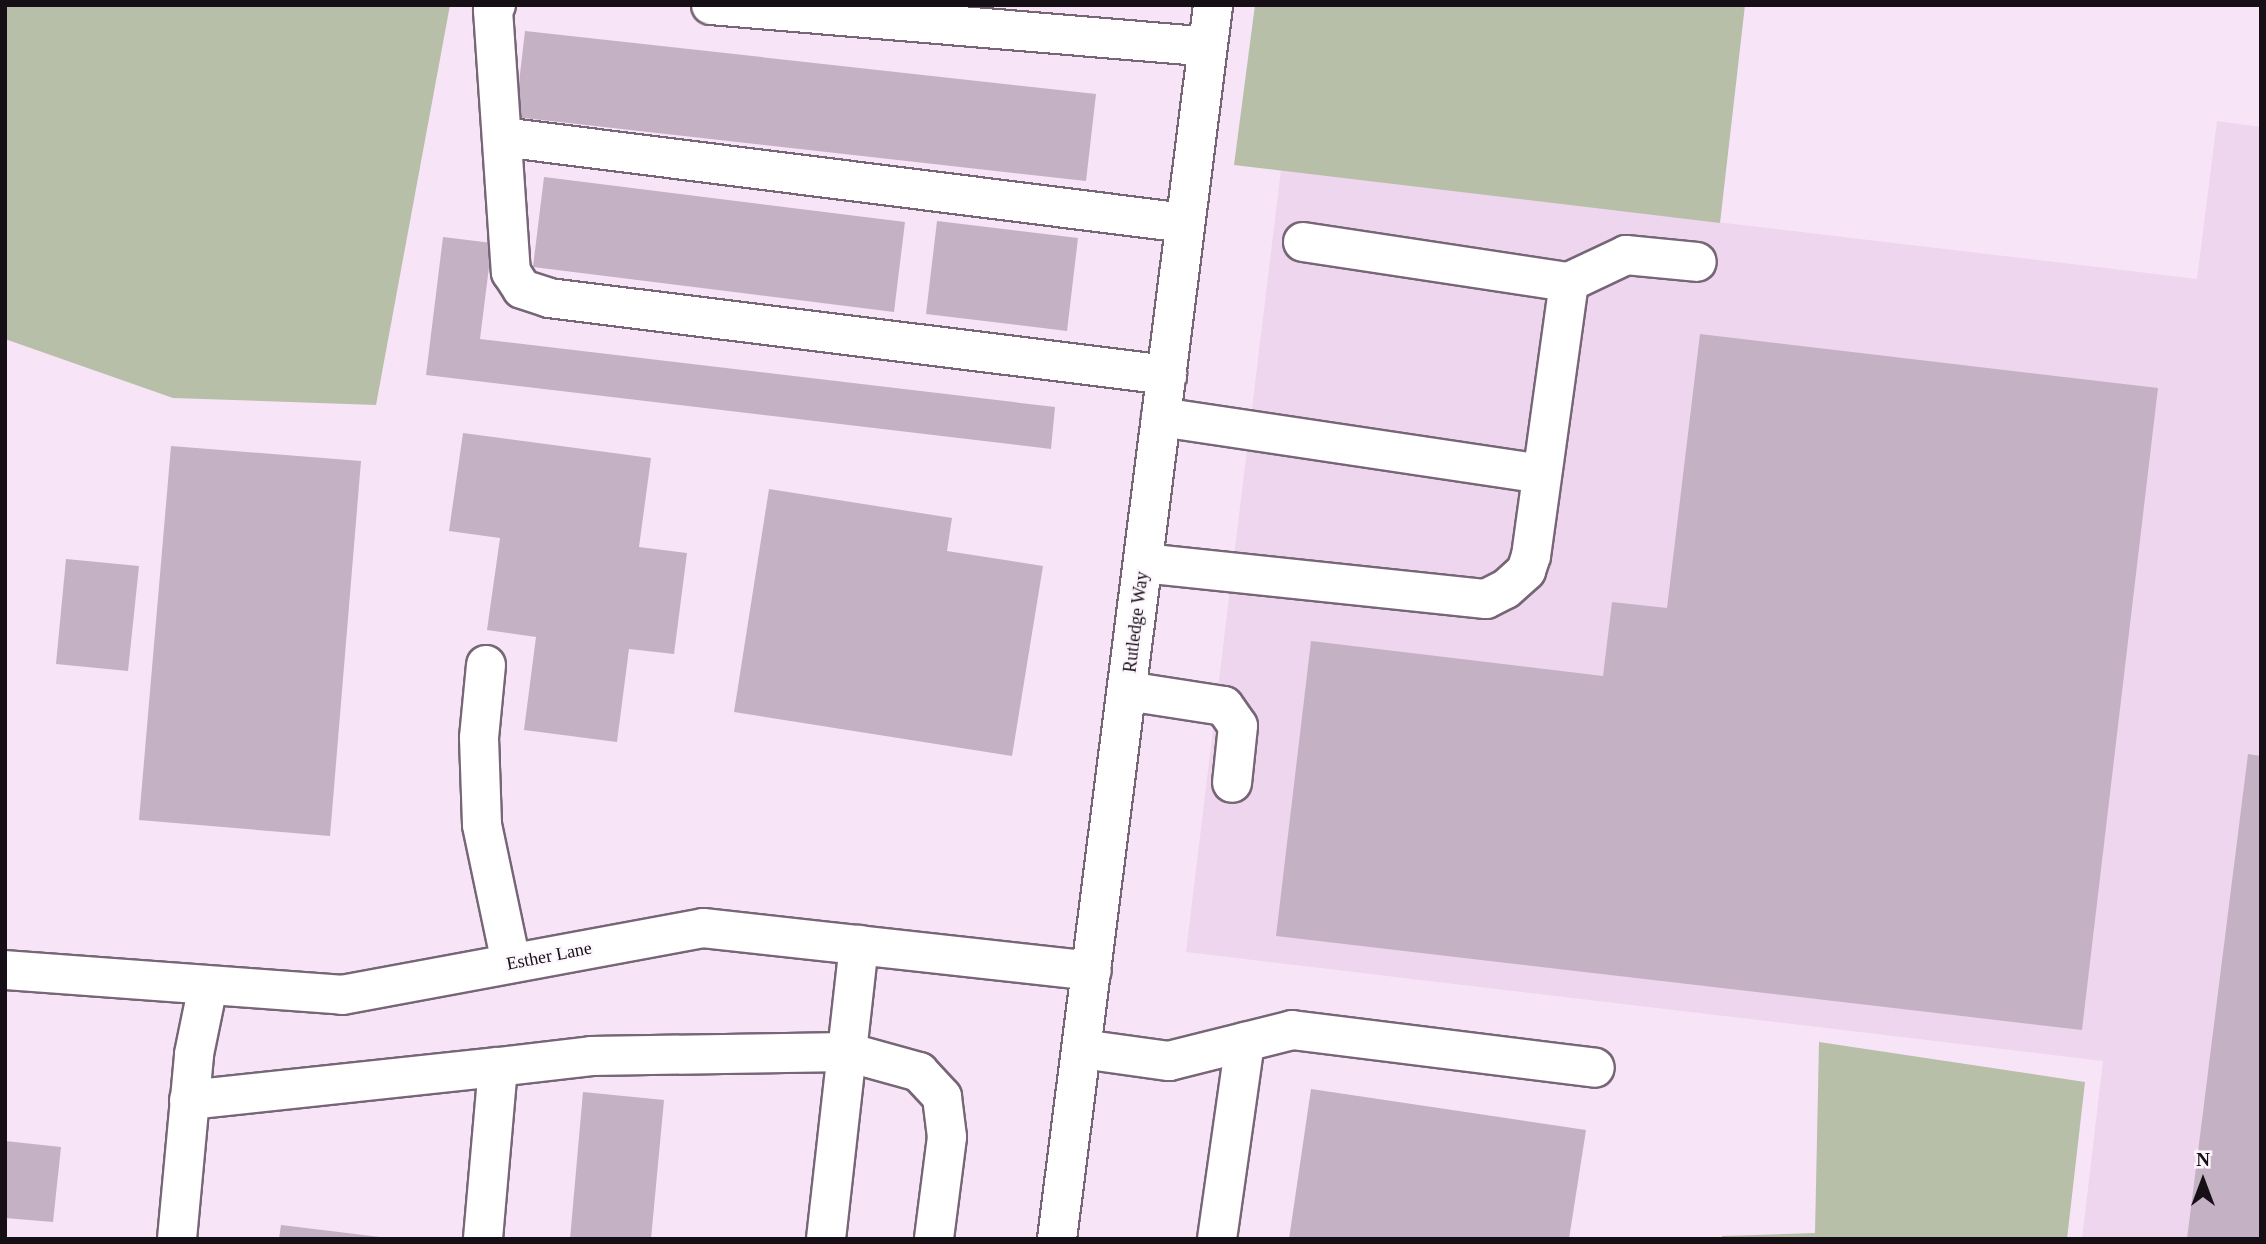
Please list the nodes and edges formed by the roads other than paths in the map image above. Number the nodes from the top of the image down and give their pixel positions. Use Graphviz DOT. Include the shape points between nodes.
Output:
graph roads {
  1 [pos="496,5"];
  2 [pos="711,5"];
  3 [pos="1213,5"];
  4 [pos="1207,47"];
  5 [pos="502,138"];
  6 [pos="1185,223"];
  7 [pos="1303,242"];
  8 [pos="1696,262"];
  9 [pos="1569,282"];
  10 [pos="1167,375"];
  11 [pos="1161,417"];
  12 [pos="1542,474"];
  13 [pos="1143,563"];
  14 [pos="486,665"];
  15 [pos="1127,691"];
  16 [pos="1232,783"];
  17 [pos="859,945"];
  18 [pos="511,963"];
  19 [pos="5,970"];
  20 [pos="1092,971"];
  21 [pos="208,986"];
  22 [pos="1245,1042"];
  23 [pos="1082,1049"];
  24 [pos="847,1052"];
  25 [pos="498,1067"];
  26 [pos="1595,1068"];
  27 [pos="189,1100"];
  28 [pos="177,1239"];
  29 [pos="482,1239"];
  30 [pos="826,1239"];
  31 [pos="934,1239"];
  32 [pos="1058,1239"];
  33 [pos="1217,1239"];
  1 -- 5 [label="street"];
  2 -- 4 [label="street"];
  3 -- 4 [label="street, Rutledge Way"];
  4 -- 6 [label="street, Rutledge Way"];
  5 -- 6 [label="street"];
  5 -- 10 [label="street" via="510,272 522,289 549,298"];
  6 -- 10 [label="street, Rutledge Way"];
  7 -- 9 [label="street"];
  8 -- 9 [label="street" via="1626,255"];
  9 -- 12 [label="street"];
  10 -- 11 [label="street, Rutledge Way"];
  11 -- 12 [label="street"];
  11 -- 13 [label="street, Rutledge Way"];
  12 -- 13 [label="street" via="1526,571 1486,600"];
  13 -- 15 [label="street, Rutledge Way"];
  14 -- 18 [label="street" via="479,738 482,825"];
  15 -- 16 [label="street" via="1224,706 1238,726"];
  15 -- 20 [label="street, Rutledge Way"];
  17 -- 18 [label="street, Esther Lane" via="703,928"];
  17 -- 20 [label="street, Esther Lane"];
  17 -- 24 [label="street"];
  18 -- 21 [label="street, Esther Lane" via="342,995"];
  19 -- 21 [label="street, Esther Lane"];
  20 -- 23 [label="street, Rutledge Way"];
  21 -- 27 [label="street"];
  22 -- 23 [label="street" via="1169,1061"];
  22 -- 26 [label="street" via="1292,1030"];
  22 -- 33 [label="street"];
  23 -- 32 [label="street, Rutledge Way"];
  24 -- 25 [label="street" via="592,1056"];
  24 -- 30 [label="street"];
  24 -- 31 [label="street" via="919,1072 942,1097 947,1137"];
  25 -- 27 [label="street"];
  25 -- 29 [label="street"];
  27 -- 28 [label="street"];
}
